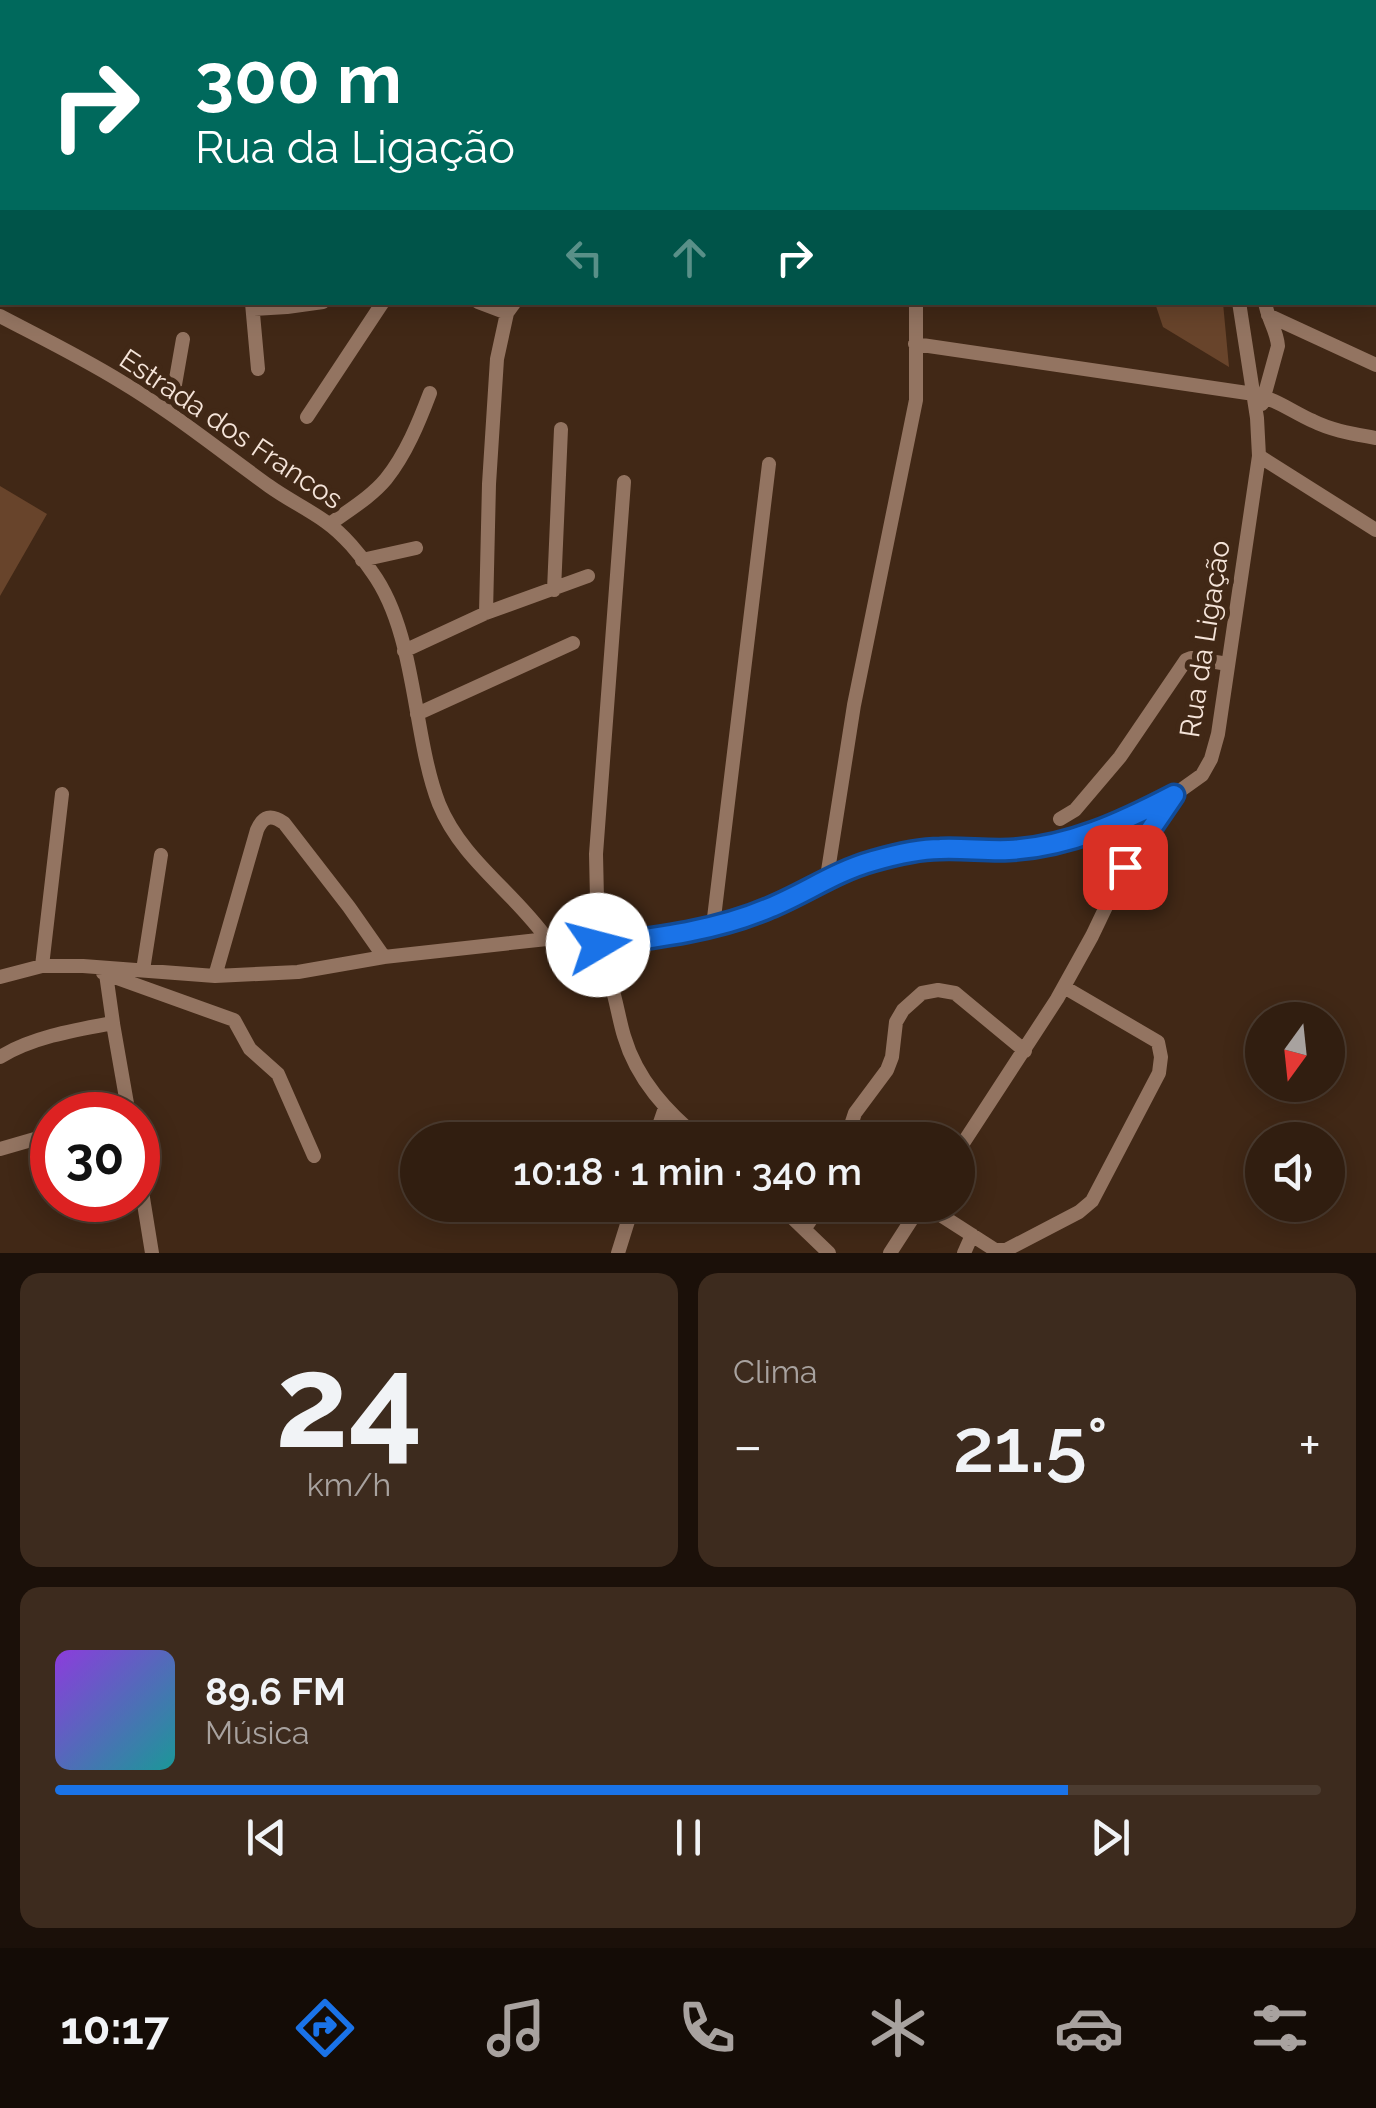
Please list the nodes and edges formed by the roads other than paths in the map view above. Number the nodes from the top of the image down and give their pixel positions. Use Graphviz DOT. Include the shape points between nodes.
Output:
graph roads {
  1 [pos="305,305"];
  2 [pos="381,305"];
  3 [pos="916,305"];
  4 [pos="1240,305"];
  5 [pos="252,306"];
  6 [pos="511,308"];
  7 [pos="1266,308"];
  8 [pos="0,316"];
  9 [pos="183,339"];
  10 [pos="915,344"];
  11 [pos="1376,365"];
  12 [pos="258,368"];
  13 [pos="430,393"];
  14 [pos="1259,395"];
  15 [pos="170,413"];
  16 [pos="307,417"];
  17 [pos="561,428"];
  18 [pos="1376,438"];
  19 [pos="1260,456"];
  20 [pos="769,464"];
  21 [pos="624,482"];
  22 [pos="330,524"];
  23 [pos="1376,530"];
  24 [pos="416,548"];
  25 [pos="362,560"];
  26 [pos="588,576"];
  27 [pos="554,590"];
  28 [pos="486,613"];
  29 [pos="573,643"];
  30 [pos="404,651"];
  31 [pos="1228,664"];
  32 [pos="417,714"];
  33 [pos="62,794"];
  34 [pos="1174,795"];
  35 [pos="1060,819"];
  36 [pos="161,854"];
  37 [pos="827,877"];
  38 [pos="712,926"];
  39 [pos="547,939"];
  40 [pos="579,944"];
  41 [pos="598,945"];
  42 [pos="384,957"];
  43 [pos="42,966"];
  44 [pos="83,966"];
  45 [pos="142,970"];
  46 [pos="106,974"];
  47 [pos="216,976"];
  48 [pos="0,978"];
  49 [pos="1064,987"];
  50 [pos="112,1018"];
  51 [pos="1025,1050"];
  52 [pos="0,1057"];
  53 [pos="125,1092"];
  54 [pos="665,1108"];
  55 [pos="660,1122"];
  56 [pos="681,1122"];
  57 [pos="851,1122"];
  58 [pos="975,1125"];
  59 [pos="30,1140"];
  60 [pos="0,1149"];
  61 [pos="314,1156"];
  62 [pos="147,1222"];
  63 [pos="628,1222"];
  64 [pos="798,1222"];
  65 [pos="809,1222"];
  66 [pos="911,1222"];
  67 [pos="951,1222"];
  68 [pos="805,1228"];
  69 [pos="972,1235"];
  70 [pos="152,1253"];
  71 [pos="618,1253"];
  72 [pos="829,1253"];
  73 [pos="890,1253"];
  74 [pos="964,1253"];
  1 -- 5 [label="street"];
  2 -- 16 [label="street"];
  3 -- 10 [label="street"];
  4 -- 14 [label="street, Rua da Ligação"];
  5 -- 12 [label="street"];
  6 -- 28 [label="street" via="497,358"];
  7 -- 11 [label="street"];
  7 -- 14 [label="street, Rua da Ligação" via="1278,346"];
  8 -- 15 [label="street, Estrada dos Francos"];
  9 -- 15 [label="street"];
  10 -- 14 [label="street"];
  10 -- 37 [label="street" via="916,400 854,705"];
  13 -- 22 [label="street" via="386,478"];
  14 -- 18 [label="street" via="1314,422"];
  14 -- 19 [label="street, Rua da Ligação"];
  15 -- 22 [label="street, Estrada dos Francos"];
  17 -- 27 [label="street"];
  19 -- 23 [label="street"];
  19 -- 31 [label="street, Rua da Ligação"];
  20 -- 38 [label="street"];
  21 -- 41 [label="street" via="596,854"];
  22 -- 25 [label="street, Estrada dos Francos"];
  24 -- 25 [label="street"];
  25 -- 30 [label="street, Estrada dos Francos" via="384,593"];
  26 -- 27 [label="street"];
  27 -- 28 [label="street"];
  28 -- 30 [label="street"];
  29 -- 32 [label="street"];
  30 -- 32 [label="street, Estrada dos Francos"];
  31 -- 34 [label="street, Rua da Ligação" via="1211,759 1202,775"];
  31 -- 35 [label="street" via="1186,660 1120,757"];
  32 -- 39 [label="street, Estrada dos Francos" via="430,775 454,833"];
  33 -- 43 [label="street"];
  34 -- 37 [label="street" via="1118,824 1065,840 1012,850 923,851"];
  34 -- 49 [label="street, Rua da Ligação" via="1125,867"];
  36 -- 45 [label="street"];
  37 -- 38 [label="street" via="768,909"];
  38 -- 41 [label="street"];
  39 -- 40 [label="street"];
  39 -- 42 [label="street"];
  40 -- 41 [label="street"];
  40 -- 54 [label="street" via="600,958 626,1042"];
  42 -- 47 [label="street" via="298,972"];
  42 -- 47 [label="street" via="284,823 268,816 257,830"];
  43 -- 44 [label="street"];
  43 -- 48 [label="street"];
  44 -- 45 [label="street"];
  44 -- 46 [label="street"];
  45 -- 47 [label="street"];
  46 -- 50 [label="street"];
  46 -- 61 [label="street" via="234,1020 250,1050 278,1074"];
  49 -- 51 [label="street, Rua da Ligação"];
  49 -- 69 [label="street" via="1158,1042 1159,1073 1092,1201 1006,1250"];
  50 -- 52 [label="street" via="113,1023"];
  50 -- 53 [label="street"];
  51 -- 57 [label="street" via="954,993 922,993 896,1022 892,1058"];
  51 -- 58 [label="street, Rua da Ligação"];
  54 -- 55 [label="street"];
  54 -- 56 [label="street"];
  59 -- 60 [label="street"];
  62 -- 70 [label="street"];
  63 -- 71 [label="street"];
  64 -- 68 [label="street"];
  65 -- 68 [label="street"];
  66 -- 73 [label="street"];
  67 -- 69 [label="street"];
  68 -- 72 [label="street"];
  69 -- 74 [label="street"];
}
